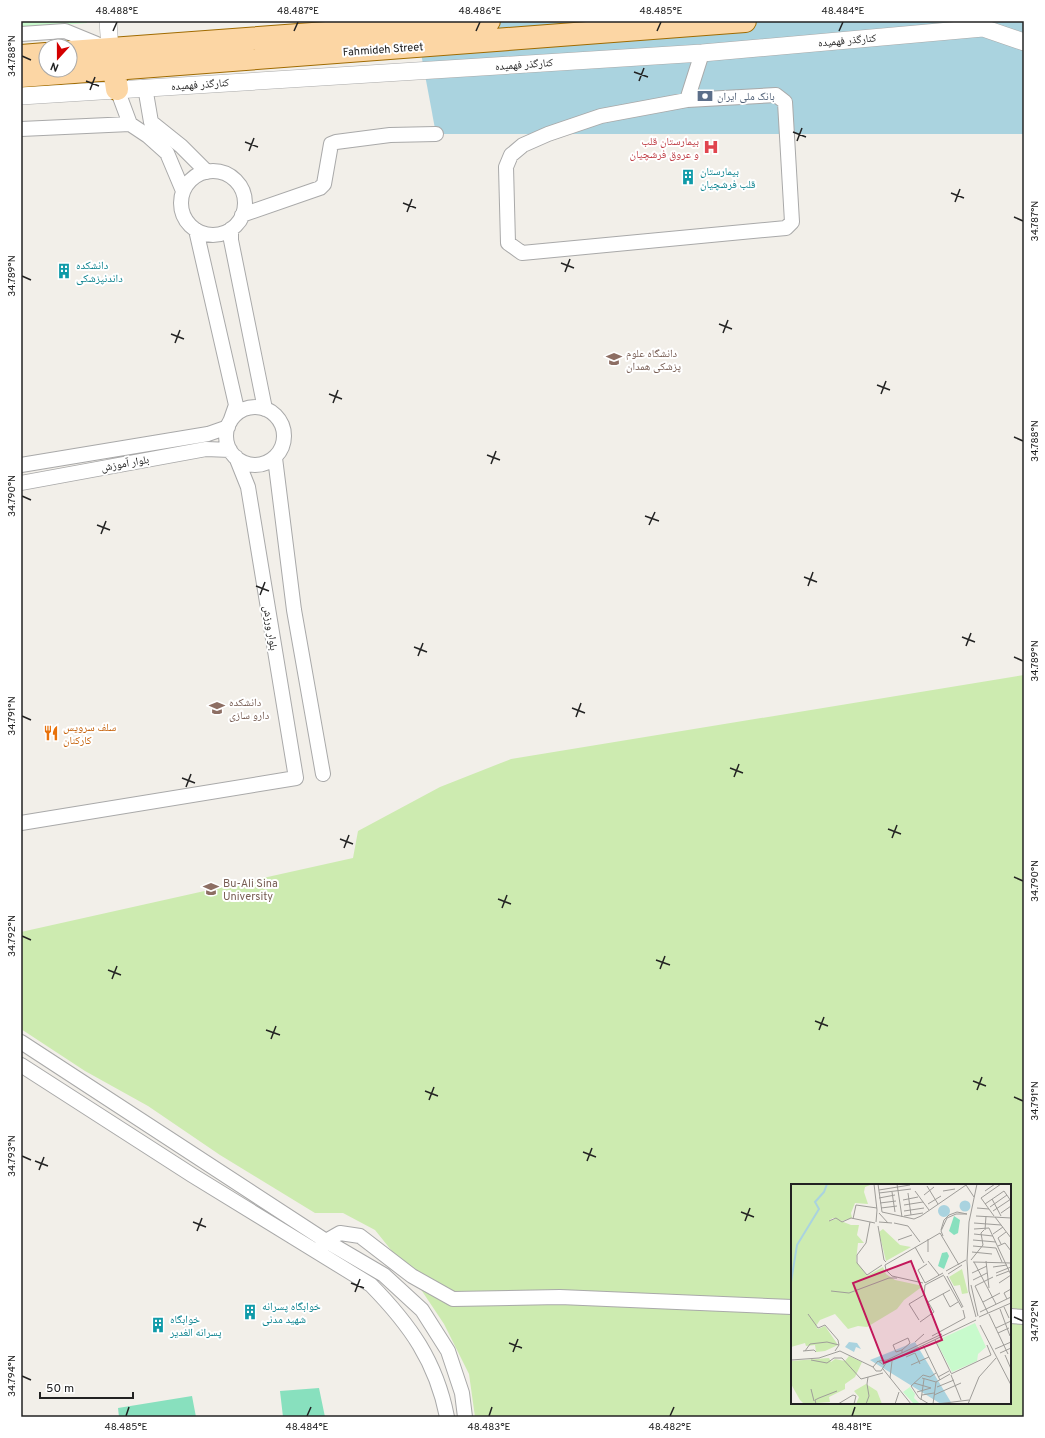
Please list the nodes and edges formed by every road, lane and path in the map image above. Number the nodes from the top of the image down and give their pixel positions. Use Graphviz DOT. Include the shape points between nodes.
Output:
graph roads {
  1 [pos="108,21"];
  2 [pos="490,21"];
  3 [pos="745,21"];
  4 [pos="455,22"];
  5 [pos="316,27"];
  6 [pos="21,34"];
  7 [pos="1024,42"];
  8 [pos="702,53"];
  9 [pos="78,54"];
  10 [pos="38,55"];
  11 [pos="21,56"];
  12 [pos="113,61"];
  13 [pos="21,76"];
  14 [pos="145,88"];
  15 [pos="21,96"];
  16 [pos="687,100"];
  17 [pos="130,124"];
  18 [pos="21,129"];
  19 [pos="436,134"];
  20 [pos="207,172"];
  21 [pos="183,191"];
  22 [pos="242,216"];
  23 [pos="231,229"];
  24 [pos="196,230"];
  25 [pos="265,409"];
  26 [pos="229,425"];
  27 [pos="233,454"];
  28 [pos="274,458"];
  29 [pos="59,459"];
  30 [pos="21,465"];
  31 [pos="61,475"];
  32 [pos="21,483"];
  33 [pos="323,774"];
  34 [pos="21,823"];
  35 [pos="21,1042"];
  36 [pos="21,1065"];
  37 [pos="322,1246"];
  38 [pos="791,1307"];
  39 [pos="1011,1316"];
  40 [pos="1024,1317"];
  41 [pos="447,1417"];
  42 [pos="465,1417"];
  1 -- 12 [label="street"];
  2 -- 4 [label="main road, Fahmideh Street"];
  3 -- 12 [label="main road, Fahmideh Street"];
  4 -- 5 [label="main road, Fahmideh Street"];
  5 -- 12 [label="main road, Fahmideh Street"];
  6 -- 12 [label="street, کنارگذر فهمیده" via="65,31"];
  7 -- 8 [label="street, کنارگذر فهمیده" via="983,28"];
  8 -- 14 [label="street, کنارگذر فهمیده"];
  8 -- 16 [label="street"];
  9 -- 12 [label="main road, Fahmideh Street"];
  10 -- 11 [label="main road"];
  12 -- 13 [label="main road, Fahmideh Street"];
  12 -- 14 [label="street, کنارگذر فهمیده"];
  12 -- 15 [label="street, کنارگذر فهمیده"];
  12 -- 17 [label="street"];
  14 -- 20 [label="street" via="151,122 181,146"];
  16 -- 16 [label="street" via="776,95 785,102 792,222 786,228 522,253 508,243 506,167 511,155 548,134 601,116"];
  17 -- 18 [label="street"];
  17 -- 21 [label="street" via="167,153"];
  19 -- 22 [label="street" via="390,135 331,144 324,184 320,188"];
  20 -- 21 [label="street" via="197,175"];
  20 -- 22 [label="street" via="226,174 240,187 244,196"];
  21 -- 24 [label="street" via="181,199 184,217"];
  22 -- 23 [label="street"];
  23 -- 24 [label="street" via="214,235"];
  23 -- 25 [label="street" via="230,240"];
  24 -- 26 [label="street" via="236,405"];
  25 -- 26 [label="street" via="257,407 241,411"];
  25 -- 28 [label="street" via="274,414 284,431 281,450"];
  26 -- 27 [label="street" via="227,442"];
  26 -- 29 [label="street, بلوار آموزش" via="208,434"];
  27 -- 28 [label="street" via="243,462 259,465"];
  27 -- 31 [label="street, بلوار آموزش" via="206,449"];
  27 -- 34 [label="street, بلوار ورزش" via="248,487 296,778"];
  28 -- 33 [label="street" via="294,610"];
  29 -- 30 [label="street, بلوار آموزش"];
  29 -- 31 [label="street"];
  31 -- 32 [label="street, بلوار آموزش"];
  35 -- 37 [label="street"];
  36 -- 37 [label="street" via="192,1175"];
  37 -- 38 [label="street" via="340,1233 360,1236 412,1276 453,1299 560,1297"];
  37 -- 41 [label="street" via="371,1285 412,1333 430,1362 442,1394"];
  37 -- 42 [label="street" via="384,1275 422,1310 448,1351 462,1393"];
  39 -- 40 [label="street"];
}
